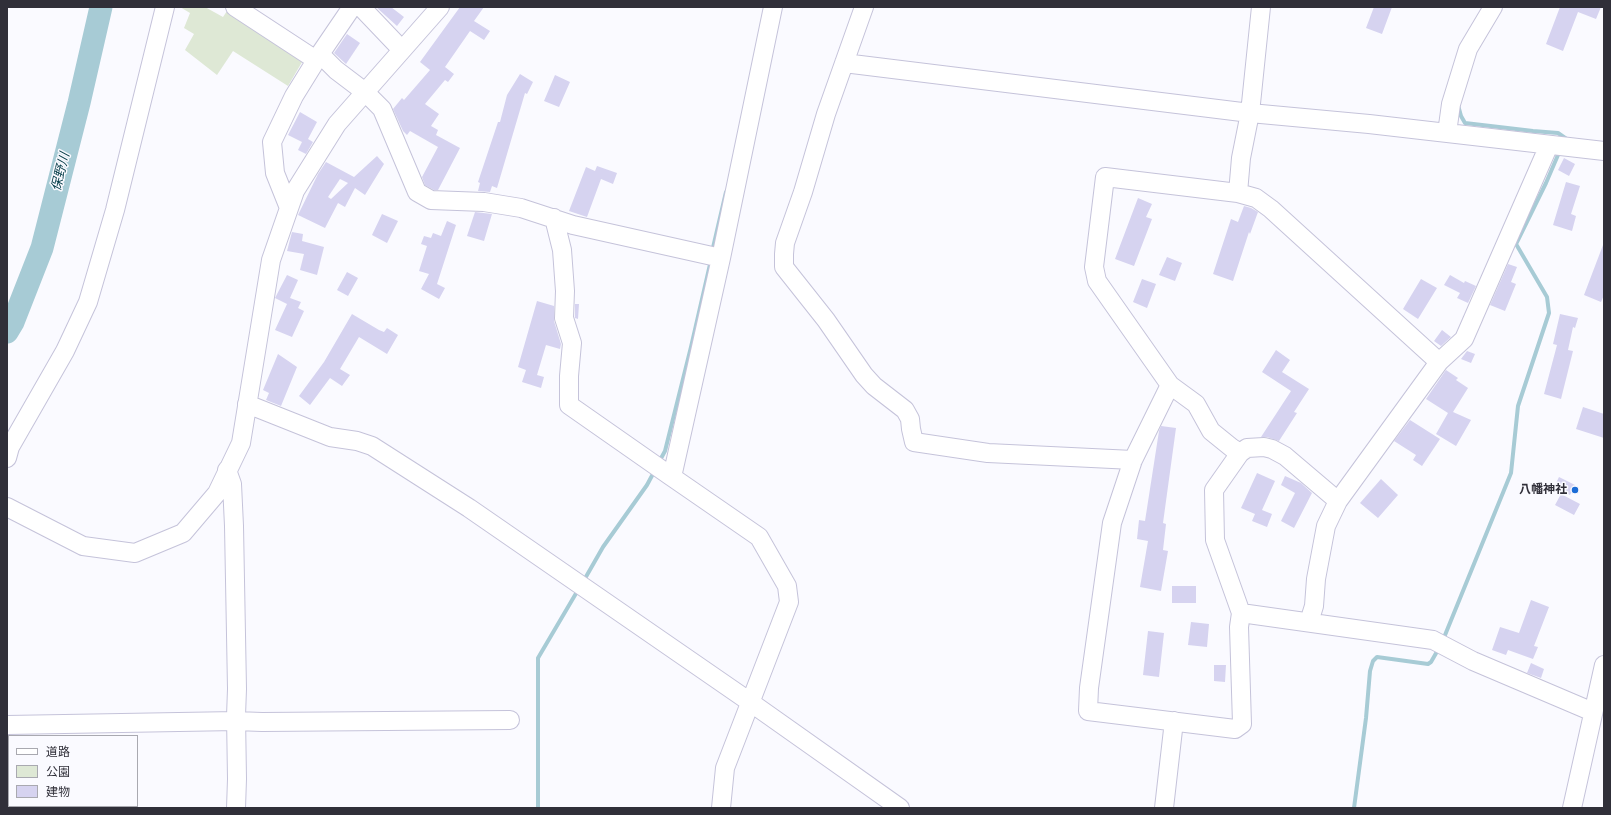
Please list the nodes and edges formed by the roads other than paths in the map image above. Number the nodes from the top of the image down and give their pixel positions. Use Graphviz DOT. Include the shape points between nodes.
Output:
graph roads {
  1 [pos="166,7"];
  2 [pos="235,7"];
  3 [pos="352,7"];
  4 [pos="361,7"];
  5 [pos="440,7"];
  6 [pos="773,7"];
  7 [pos="864,7"];
  8 [pos="1261,7"];
  9 [pos="1492,7"];
  10 [pos="402,50"];
  11 [pos="318,57"];
  12 [pos="844,63"];
  13 [pos="365,92"];
  14 [pos="1250,113"];
  15 [pos="1447,133"];
  16 [pos="1552,145"];
  17 [pos="1604,151"];
  18 [pos="1238,193"];
  19 [pos="289,208"];
  20 [pos="554,218"];
  21 [pos="721,258"];
  22 [pos="1439,362"];
  23 [pos="1170,385"];
  24 [pos="247,404"];
  25 [pos="1240,453"];
  26 [pos="7,458"];
  27 [pos="1133,460"];
  28 [pos="228,470"];
  29 [pos="672,477"];
  30 [pos="1338,501"];
  31 [pos="7,507"];
  32 [pos="1241,613"];
  33 [pos="1309,622"];
  34 [pos="1604,665"];
  35 [pos="750,702"];
  36 [pos="1594,712"];
  37 [pos="510,720"];
  38 [pos="236,721"];
  39 [pos="1174,721"];
  40 [pos="7,725"];
  41 [pos="236,808"];
  42 [pos="721,808"];
  43 [pos="900,808"];
  44 [pos="1164,808"];
  45 [pos="1572,808"];
  1 -- 26 [label="street" via="115,210 88,302 65,351 10,447"];
  2 -- 11 [label="street"];
  3 -- 11 [label="street"];
  4 -- 10 [label="street"];
  5 -- 10 [label="street"];
  6 -- 21 [label="street"];
  7 -- 12 [label="street"];
  8 -- 14 [label="street"];
  9 -- 15 [label="street" via="1468,49 1451,104"];
  10 -- 13 [label="street"];
  11 -- 13 [label="street"];
  11 -- 19 [label="street" via="294,96 272,142 276,172"];
  12 -- 14 [label="street"];
  12 -- 27 [label="street" via="785,243 784,267 791,277 874,386 905,410 910,419 914,442 988,453"];
  13 -- 19 [label="street" via="337,124 294,191"];
  13 -- 20 [label="street" via="382,109 417,192 431,200 484,202 521,208"];
  14 -- 15 [label="street"];
  14 -- 18 [label="street" via="1241,158"];
  15 -- 16 [label="street"];
  16 -- 17 [label="street"];
  16 -- 22 [label="street" via="1464,339"];
  18 -- 22 [label="street" via="1256,198 1271,209"];
  18 -- 23 [label="street" via="1105,177 1094,266 1097,281"];
  19 -- 24 [label="street" via="271,260"];
  20 -- 21 [label="street" via="573,225"];
  20 -- 29 [label="street" via="562,250 564,318 572,343 569,405"];
  21 -- 29 [label="street"];
  22 -- 30 [label="street"];
  23 -- 25 [label="street" via="1196,404 1211,431"];
  23 -- 27 [label="street"];
  24 -- 28 [label="street" via="240,443"];
  24 -- 35 [label="street" via="330,437 372,446 469,508"];
  25 -- 30 [label="street" via="1254,447 1272,449 1285,456"];
  25 -- 32 [label="street" via="1214,490 1215,540"];
  27 -- 39 [label="street" via="1112,523 1088,688 1088,711"];
  28 -- 31 [label="street" via="217,493 183,533 135,553 83,546"];
  28 -- 38 [label="street" via="232,484 234,526"];
  29 -- 35 [label="street" via="759,537 787,586 788,602"];
  30 -- 33 [label="street" via="1326,526 1314,606"];
  32 -- 33 [label="street"];
  32 -- 39 [label="street" via="1239,627 1242,724 1235,729"];
  33 -- 36 [label="street" via="1441,644 1474,661"];
  34 -- 36 [label="street"];
  35 -- 42 [label="street" via="725,768"];
  35 -- 43 [label="street"];
  36 -- 45 [label="street"];
  37 -- 38 [label="street"];
  38 -- 40 [label="street"];
  38 -- 41 [label="street"];
  39 -- 44 [label="street"];
}
